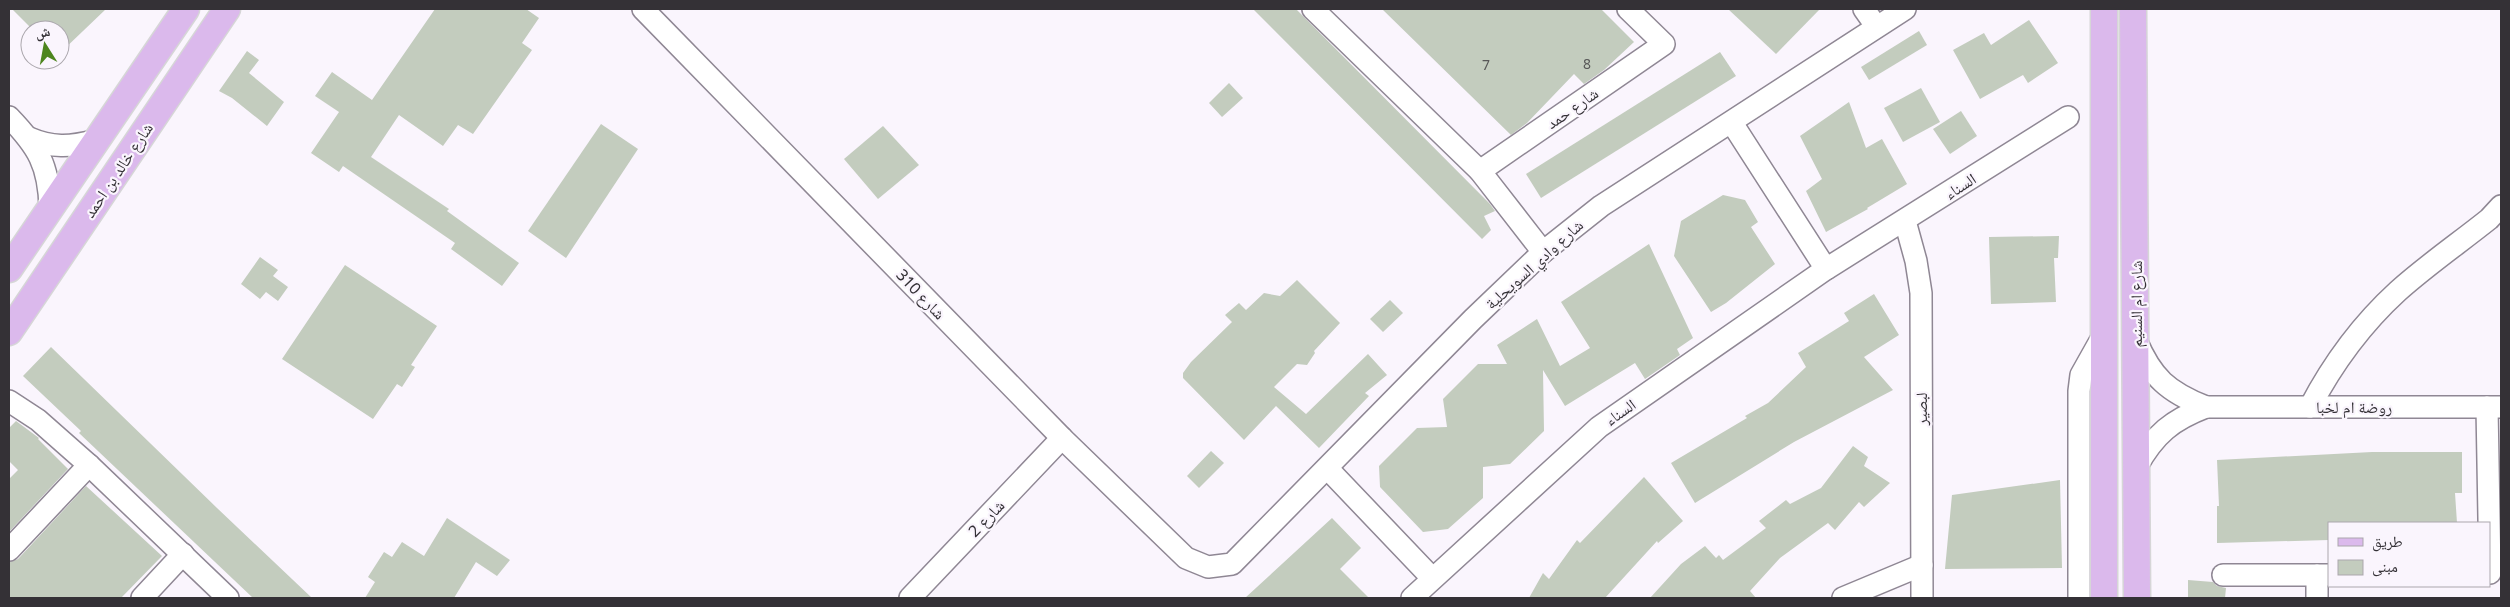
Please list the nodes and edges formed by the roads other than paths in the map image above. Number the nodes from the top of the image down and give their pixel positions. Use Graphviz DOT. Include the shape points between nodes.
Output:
graph roads {
  1 [pos="186,9"];
  2 [pos="227,9"];
  3 [pos="643,9"];
  4 [pos="1313,9"];
  5 [pos="1628,9"];
  6 [pos="1905,9"];
  7 [pos="2134,9"];
  8 [pos="2101,14"];
  9 [pos="1870,17"];
  10 [pos="9,117"];
  11 [pos="2068,117"];
  12 [pos="1732,123"];
  13 [pos="29,138"];
  14 [pos="94,142"];
  15 [pos="1480,171"];
  16 [pos="2501,206"];
  17 [pos="50,208"];
  18 [pos="1905,221"];
  19 [pos="1543,252"];
  20 [pos="9,269"];
  21 [pos="1826,270"];
  22 [pos="9,332"];
  23 [pos="2104,334"];
  24 [pos="2136,339"];
  25 [pos="9,384"];
  26 [pos="9,401"];
  27 [pos="2206,407"];
  28 [pos="2310,407"];
  29 [pos="2494,407"];
  30 [pos="38,420"];
  31 [pos="1062,438"];
  32 [pos="89,465"];
  33 [pos="2137,466"];
  34 [pos="1328,469"];
  35 [pos="9,550"];
  36 [pos="182,554"];
  37 [pos="1922,565"];
  38 [pos="1208,567"];
  39 [pos="2493,573"];
  40 [pos="2223,575"];
  41 [pos="2323,575"];
  42 [pos="1432,578"];
  43 [pos="142,598"];
  44 [pos="228,598"];
  45 [pos="910,598"];
  46 [pos="1412,598"];
  47 [pos="1845,598"];
  48 [pos="1922,598"];
  49 [pos="2079,598"];
  50 [pos="2104,598"];
  51 [pos="2137,598"];
  52 [pos="2317,598"];
  1 -- 14 [label="main road"];
  2 -- 22 [label="main road, شارع خالد بن احمد"];
  3 -- 31 [label="street, شارع 310"];
  4 -- 15 [label="street"];
  5 -- 15 [label="street, شارع حمد" via="1664,44"];
  6 -- 9 [label="street, شارع وادي السويحلية"];
  7 -- 24 [label="main road, شارع ام السنيم"];
  8 -- 23 [label="main road, شارع ام السنيم"];
  9 -- 12 [label="street, شارع وادي السويحلية"];
  10 -- 13 [label="street"];
  11 -- 18 [label="street, السناء"];
  12 -- 19 [label="street, شارع وادي السويحلية" via="1601,206"];
  12 -- 21 [label="street"];
  13 -- 14 [label="street" via="68,147"];
  13 -- 17 [label="street" via="47,171"];
  14 -- 17 [label="main road"];
  15 -- 19 [label="street"];
  16 -- 28 [label="street" via="2398,292 2325,378"];
  17 -- 20 [label="main road"];
  18 -- 21 [label="street, السناء"];
  18 -- 37 [label="street, لبصير" via="1921,293"];
  19 -- 34 [label="street, شارع وادي السويحلية" via="1473,319"];
  21 -- 42 [label="street, السناء" via="1599,427"];
  23 -- 49 [label="street, شارع ام السنيم" via="2081,375 2078,391"];
  23 -- 50 [label="main road, شارع ام السنيم"];
  24 -- 27 [label="street, روضة ام لخبا" via="2146,362 2162,383 2182,398"];
  24 -- 33 [label="main road, شارع ام السنيم"];
  25 -- 30 [label="street"];
  26 -- 30 [label="street"];
  27 -- 28 [label="street, روضة ام لخبا"];
  27 -- 33 [label="street, روضة ام لخبا" via="2184,415 2165,429"];
  28 -- 29 [label="street, روضة ام لخبا"];
  29 -- 39 [label="street"];
  30 -- 32 [label="street"];
  31 -- 38 [label="street, شارع 310" via="1186,558"];
  31 -- 45 [label="street, شارع 2"];
  32 -- 35 [label="street"];
  32 -- 36 [label="street"];
  33 -- 51 [label="main road, شارع ام السنيم"];
  34 -- 38 [label="street, شارع وادي السويحلية" via="1232,564"];
  34 -- 42 [label="street"];
  36 -- 43 [label="street"];
  36 -- 44 [label="street"];
  37 -- 47 [label="street"];
  37 -- 48 [label="street, لبصير"];
  40 -- 41 [label="street"];
  41 -- 52 [label="street"];
  42 -- 46 [label="street, السناء"];
}
